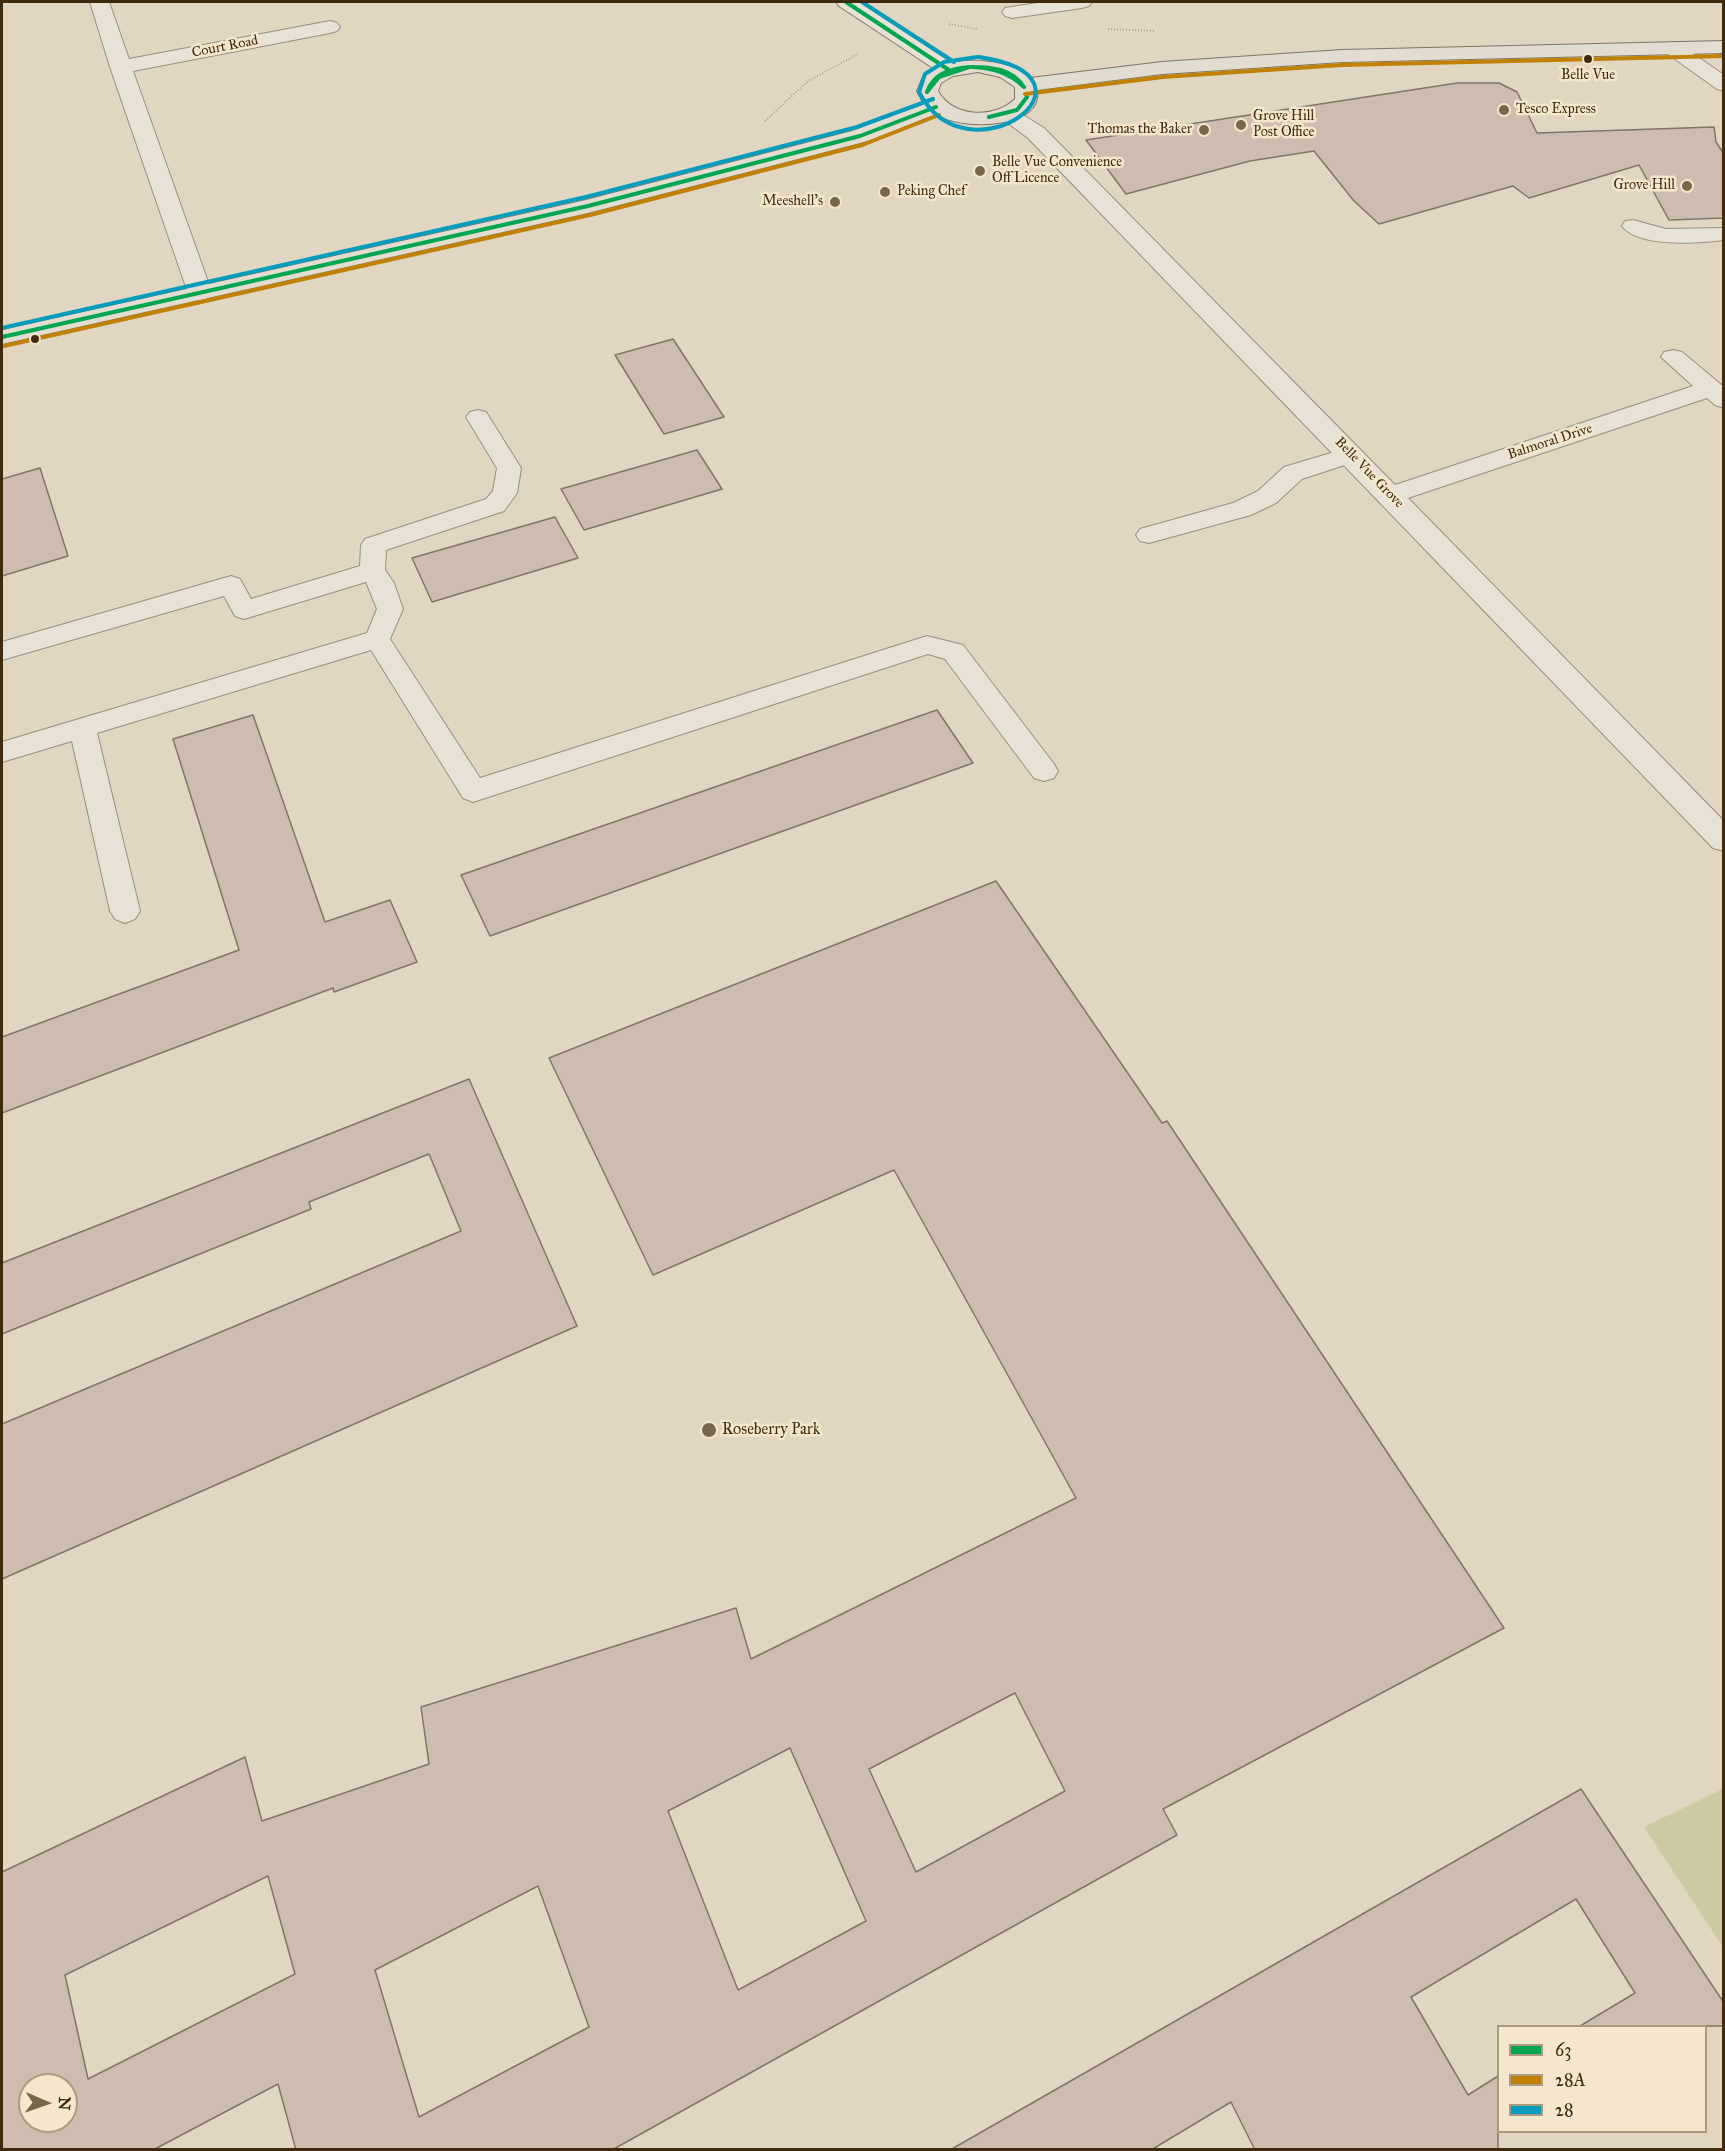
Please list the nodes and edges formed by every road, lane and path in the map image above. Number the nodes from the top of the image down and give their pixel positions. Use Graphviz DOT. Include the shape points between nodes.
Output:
graph roads {
  1 [pos="99,2"];
  2 [pos="846,2"];
  3 [pos="1082,2"];
  4 [pos="1012,12"];
  5 [pos="947,23"];
  6 [pos="330,27"];
  7 [pos="1100,29"];
  8 [pos="981,30"];
  9 [pos="1156,31"];
  10 [pos="1724,47"];
  11 [pos="1672,48"];
  12 [pos="864,51"];
  13 [pos="120,67"];
  14 [pos="949,70"];
  15 [pos="1024,85"];
  16 [pos="1724,85"];
  17 [pos="936,107"];
  18 [pos="1008,114"];
  19 [pos="752,164"];
  20 [pos="1633,226"];
  21 [pos="1724,234"];
  22 [pos="200,293"];
  23 [pos="2,337"];
  24 [pos="1673,357"];
  25 [pos="1717,395"];
  26 [pos="478,417"];
  27 [pos="1352,455"];
  28 [pos="1390,495"];
  29 [pos="1149,535"];
  30 [pos="372,571"];
  31 [pos="377,639"];
  32 [pos="2,651"];
  33 [pos="82,727"];
  34 [pos="2,752"];
  35 [pos="1044,771"];
  36 [pos="1724,840"];
  37 [pos="125,911"];
  1 -- 13 [label="street"];
  2 -- 14 [label="street"];
  3 -- 4 [label="street"];
  5 -- 8 [label="path"];
  6 -- 13 [label="street, Court Road"];
  7 -- 9 [label="path"];
  10 -- 11 [label="main road"];
  11 -- 15 [label="main road" via="1342,56 1162,68"];
  11 -- 16 [label="street"];
  12 -- 19 [label="path" via="808,81 740,145"];
  13 -- 22 [label="street"];
  14 -- 15 [label="main road" via="993,68"];
  14 -- 17 [label="main road" via="929,83 929,100"];
  15 -- 18 [label="main road" via="1025,101"];
  17 -- 18 [label="main road" via="947,114 978,119"];
  17 -- 19 [label="main road" via="860,136"];
  18 -- 27 [label="street, Belle Vue Grove" via="1036,133"];
  19 -- 22 [label="main road" via="588,206"];
  20 -- 21 [label="lane" via="1644,232 1691,237"];
  22 -- 23 [label="main road"];
  24 -- 25 [label="street, Balmoral Drive"];
  25 -- 28 [label="street, Balmoral Drive"];
  26 -- 30 [label="lane" via="509,468 505,493 495,505 374,545"];
  27 -- 28 [label="street, Belle Vue Grove"];
  27 -- 29 [label="lane" via="1293,473 1267,498 1242,509"];
  28 -- 36 [label="street, Belle Vue Grove"];
  30 -- 31 [label="lane" via="390,609"];
  30 -- 32 [label="lane" via="244,610 231,585"];
  31 -- 33 [label="lane"];
  31 -- 35 [label="lane" via="473,791 927,645 954,652"];
  33 -- 34 [label="lane"];
  33 -- 37 [label="lane"];
}
